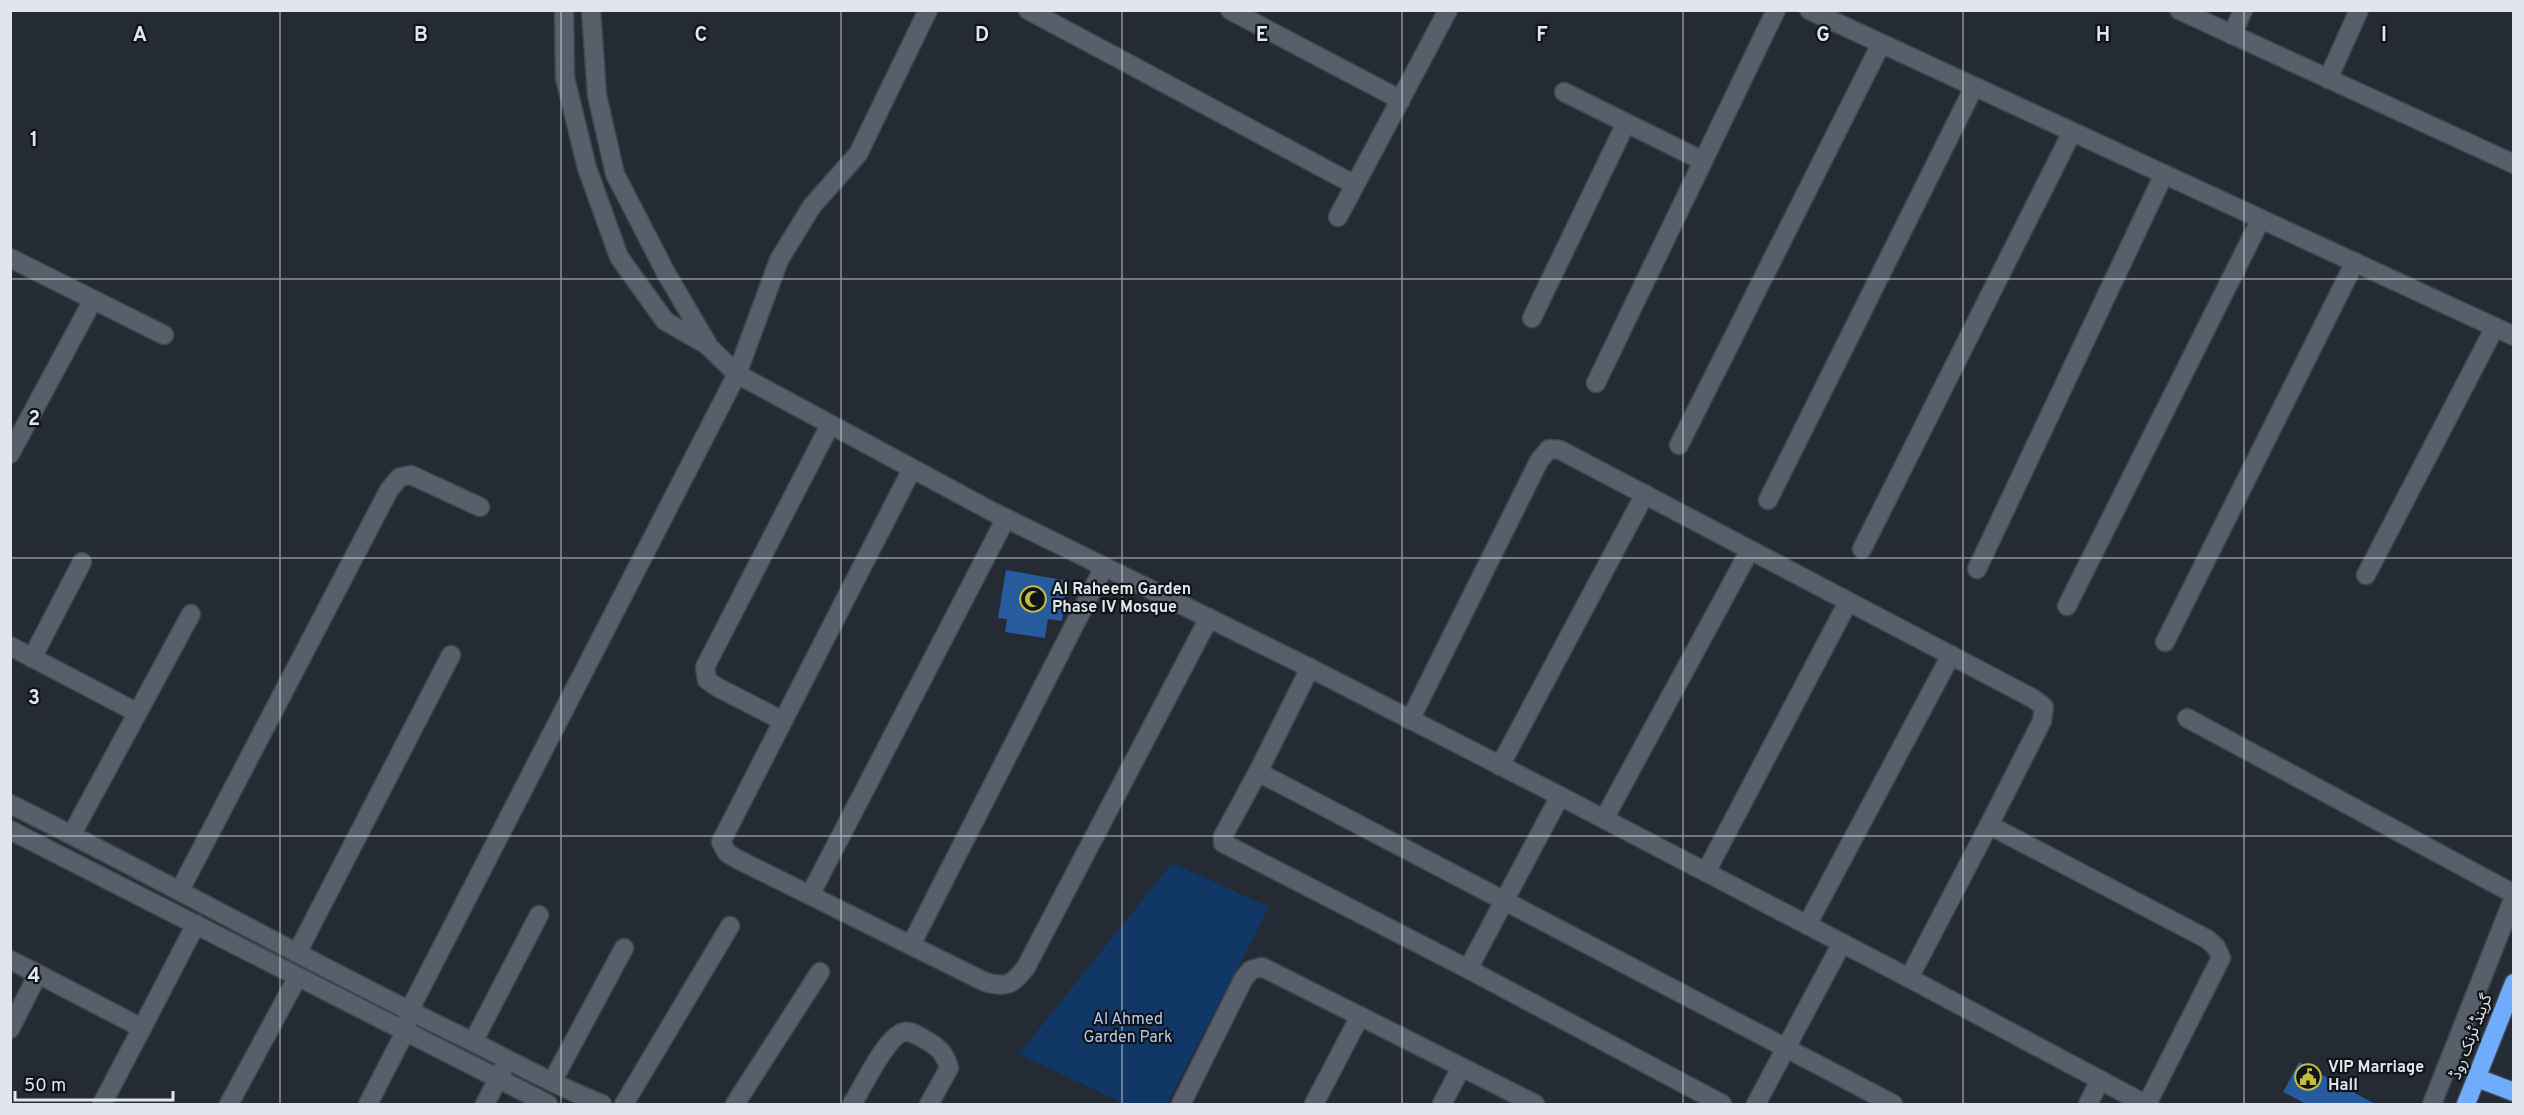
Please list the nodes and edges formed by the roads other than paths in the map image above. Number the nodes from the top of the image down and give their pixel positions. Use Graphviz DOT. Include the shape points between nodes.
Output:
graph roads {
  1 [pos="564,10"];
  2 [pos="591,10"];
  3 [pos="928,10"];
  4 [pos="1028,10"];
  5 [pos="1230,10"];
  6 [pos="1776,10"];
  7 [pos="1809,10"];
  8 [pos="2179,10"];
  9 [pos="2243,10"];
  10 [pos="2359,10"];
  11 [pos="1443,12"];
  12 [pos="2232,35"];
  13 [pos="1881,44"];
  14 [pos="2328,79"];
  15 [pos="1974,87"];
  16 [pos="1564,92"];
  17 [pos="1401,100"];
  18 [pos="1626,123"];
  19 [pos="2073,132"];
  20 [pos="1703,161"];
  21 [pos="2514,164"];
  22 [pos="2164,174"];
  23 [pos="1355,185"];
  24 [pos="1338,217"];
  25 [pos="2261,219"];
  26 [pos="10,258"];
  27 [pos="2355,262"];
  28 [pos="93,300"];
  29 [pos="1532,318"];
  30 [pos="2495,327"];
  31 [pos="164,335"];
  32 [pos="2514,336"];
  33 [pos="707,345"];
  34 [pos="737,374"];
  35 [pos="1596,383"];
  36 [pos="830,425"];
  37 [pos="1679,445"];
  38 [pos="10,454"];
  39 [pos="912,469"];
  40 [pos="1645,494"];
  41 [pos="1768,500"];
  42 [pos="480,507"];
  43 [pos="1006,518"];
  44 [pos="1862,549"];
  45 [pos="1750,550"];
  46 [pos="82,562"];
  47 [pos="1104,567"];
  48 [pos="1977,569"];
  49 [pos="2366,575"];
  50 [pos="1848,602"];
  51 [pos="2067,606"];
  52 [pos="191,614"];
  53 [pos="1209,618"];
  54 [pos="2165,642"];
  55 [pos="10,646"];
  56 [pos="451,655"];
  57 [pos="1952,655"];
  58 [pos="32,658"];
  59 [pos="1310,668"];
  60 [pos="136,712"];
  61 [pos="2187,718"];
  62 [pos="1410,720"];
  63 [pos="783,721"];
  64 [pos="1500,766"];
  65 [pos="1258,772"];
  66 [pos="1560,796"];
  67 [pos="10,804"];
  68 [pos="1604,819"];
  69 [pos="1989,825"];
  70 [pos="10,830"];
  71 [pos="72,834"];
  72 [pos="1706,872"];
  73 [pos="180,890"];
  74 [pos="810,895"];
  75 [pos="2514,895"];
  76 [pos="1504,899"];
  77 [pos="539,915"];
  78 [pos="196,924"];
  79 [pos="1808,925"];
  80 [pos="729,926"];
  81 [pos="1842,943"];
  82 [pos="911,945"];
  83 [pos="624,948"];
  84 [pos="297,953"];
  85 [pos="10,960"];
  86 [pos="1468,969"];
  87 [pos="820,972"];
  88 [pos="38,975"];
  89 [pos="297,978"];
  90 [pos="1909,978"];
  91 [pos="2514,983"];
  92 [pos="409,1011"];
  93 [pos="1360,1016"];
  94 [pos="142,1028"];
  95 [pos="10,1029"];
  96 [pos="405,1032"];
  97 [pos="473,1042"];
  98 [pos="1785,1048"];
  99 [pos="507,1059"];
  100 [pos="1461,1068"];
  101 [pos="2477,1078"];
  102 [pos="498,1079"];
  103 [pos="2100,1080"];
  104 [pos="552,1082"];
  105 [pos="2514,1092"];
  106 [pos="102,1104"];
  107 [pos="229,1104"];
  108 [pos="368,1104"];
  109 [pos="485,1104"];
  110 [pos="548,1104"];
  111 [pos="602,1104"];
  112 [pos="624,1104"];
  113 [pos="735,1104"];
  114 [pos="852,1104"];
  115 [pos="929,1104"];
  116 [pos="1182,1104"];
  117 [pos="1314,1104"];
  118 [pos="1442,1104"];
  119 [pos="1535,1104"];
  120 [pos="1722,1104"];
  121 [pos="1756,1104"];
  122 [pos="1893,1104"];
  123 [pos="2088,1104"];
  124 [pos="2146,1104"];
  125 [pos="2432,1104"];
  126 [pos="2466,1104"];
  1 -- 33 [label="street" via="565,78 587,168 619,257 665,321"];
  2 -- 33 [label="street" via="597,95 615,174"];
  3 -- 34 [label="street" via="858,154 812,206 779,260"];
  4 -- 23 [label="street"];
  5 -- 17 [label="street"];
  6 -- 20 [label="street"];
  7 -- 13 [label="street"];
  8 -- 12 [label="street"];
  9 -- 12 [label="street"];
  10 -- 14 [label="street"];
  11 -- 17 [label="street"];
  12 -- 14 [label="street"];
  13 -- 15 [label="street"];
  13 -- 37 [label="street"];
  14 -- 21 [label="street"];
  15 -- 19 [label="street"];
  15 -- 41 [label="street"];
  16 -- 18 [label="street"];
  17 -- 23 [label="street"];
  18 -- 20 [label="street"];
  18 -- 29 [label="street"];
  19 -- 22 [label="street"];
  19 -- 44 [label="street"];
  20 -- 35 [label="street"];
  22 -- 25 [label="street"];
  22 -- 48 [label="street"];
  23 -- 24 [label="street"];
  25 -- 27 [label="street"];
  25 -- 51 [label="street"];
  26 -- 28 [label="street"];
  27 -- 30 [label="street"];
  27 -- 54 [label="street"];
  28 -- 31 [label="street"];
  28 -- 38 [label="street"];
  30 -- 32 [label="street"];
  30 -- 49 [label="street"];
  33 -- 34 [label="street"];
  34 -- 36 [label="street"];
  34 -- 92 [label="street"];
  36 -- 39 [label="street"];
  36 -- 63 [label="street" via="705,668 707,680 717,687"];
  39 -- 43 [label="street"];
  39 -- 63 [label="street"];
  40 -- 45 [label="street"];
  40 -- 62 [label="street" via="1549,448"];
  40 -- 64 [label="street"];
  42 -- 73 [label="street" via="411,476 400,477 389,490"];
  43 -- 47 [label="street"];
  43 -- 74 [label="street"];
  45 -- 50 [label="street"];
  45 -- 68 [label="street"];
  46 -- 58 [label="street"];
  47 -- 53 [label="street"];
  47 -- 82 [label="street"];
  50 -- 57 [label="street"];
  50 -- 72 [label="street"];
  52 -- 60 [label="street"];
  53 -- 59 [label="street"];
  53 -- 82 [label="street" via="1017,980 1001,986 985,982"];
  55 -- 58 [label="street"];
  56 -- 84 [label="street"];
  57 -- 69 [label="street" via="2044,707 2042,721"];
  57 -- 79 [label="street"];
  58 -- 60 [label="street"];
  59 -- 62 [label="street"];
  59 -- 65 [label="street"];
  60 -- 71 [label="street"];
  61 -- 75 [label="street"];
  62 -- 64 [label="street"];
  63 -- 74 [label="street" via="722,842 737,859"];
  64 -- 66 [label="street"];
  65 -- 76 [label="street"];
  65 -- 86 [label="street" via="1223,836 1223,843"];
  66 -- 68 [label="street"];
  66 -- 76 [label="street"];
  67 -- 71 [label="street"];
  68 -- 72 [label="street"];
  69 -- 90 [label="street"];
  69 -- 124 [label="street" via="2216,947 2221,957"];
  70 -- 78 [label="street"];
  71 -- 73 [label="street"];
  72 -- 79 [label="street"];
  73 -- 84 [label="street"];
  74 -- 82 [label="street"];
  75 -- 125 [label="street"];
  76 -- 86 [label="street"];
  76 -- 98 [label="street"];
  77 -- 97 [label="street"];
  78 -- 89 [label="street"];
  78 -- 94 [label="street"];
  79 -- 81 [label="street"];
  80 -- 112 [label="street"];
  81 -- 90 [label="street"];
  81 -- 98 [label="street"];
  83 -- 104 [label="street"];
  84 -- 92 [label="street"];
  85 -- 88 [label="street"];
  86 -- 120 [label="street"];
  87 -- 113 [label="street"];
  88 -- 94 [label="street"];
  88 -- 95 [label="street"];
  89 -- 96 [label="street"];
  89 -- 107 [label="street"];
  90 -- 103 [label="street"];
  91 -- 101 [label="highway, گرینڈ ٹرنک روڈ"];
  92 -- 96 [label="street"];
  92 -- 97 [label="street"];
  93 -- 100 [label="street"];
  93 -- 116 [label="street" via="1262,967 1251,970"];
  93 -- 117 [label="street"];
  94 -- 106 [label="street"];
  96 -- 102 [label="street"];
  96 -- 108 [label="street"];
  97 -- 99 [label="street"];
  98 -- 121 [label="street"];
  98 -- 122 [label="street"];
  99 -- 102 [label="street"];
  99 -- 104 [label="street"];
  100 -- 118 [label="street"];
  100 -- 119 [label="street"];
  101 -- 105 [label="highway"];
  101 -- 126 [label="highway, گرینڈ ٹرنک روڈ"];
  102 -- 109 [label="street"];
  102 -- 110 [label="street"];
  103 -- 123 [label="street"];
  103 -- 124 [label="street"];
  104 -- 111 [label="street"];
  114 -- 115 [label="street" via="891,1040 904,1032 914,1033 940,1048 946,1058 949,1068"];
}
